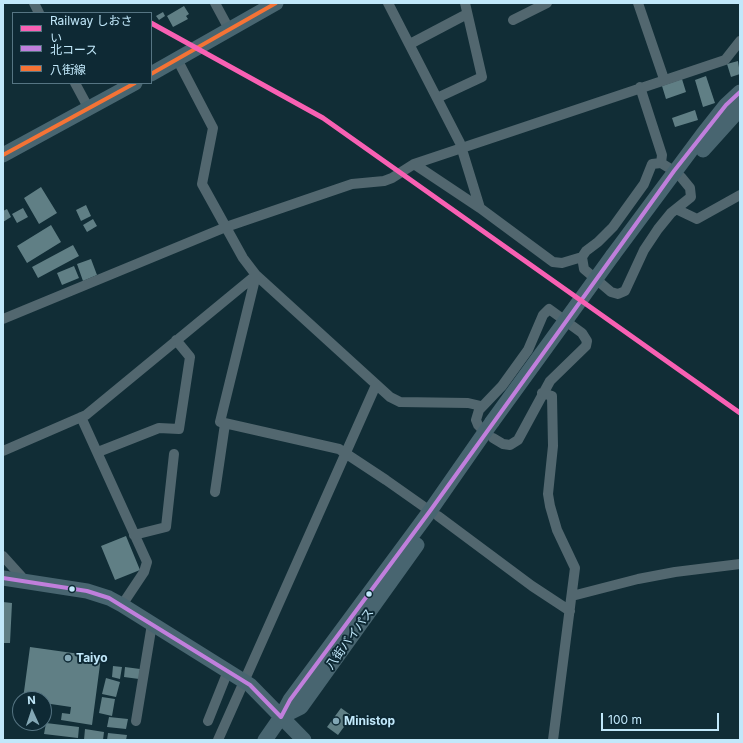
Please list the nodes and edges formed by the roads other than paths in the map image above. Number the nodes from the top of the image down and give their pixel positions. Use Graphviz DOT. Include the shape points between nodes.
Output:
graph roads {
  1 [pos="34,3"];
  2 [pos="215,3"];
  3 [pos="276,3"];
  4 [pos="388,3"];
  5 [pos="465,3"];
  6 [pos="547,3"];
  7 [pos="638,3"];
  8 [pos="39,12"];
  9 [pos="467,14"];
  10 [pos="513,20"];
  11 [pos="229,29"];
  12 [pos="740,41"];
  13 [pos="410,44"];
  14 [pos="177,59"];
  15 [pos="152,73"];
  16 [pos="664,79"];
  17 [pos="76,84"];
  18 [pos="132,84"];
  19 [pos="640,87"];
  20 [pos="740,92"];
  21 [pos="437,98"];
  22 [pos="89,109"];
  23 [pos="740,109"];
  24 [pos="461,148"];
  25 [pos="3,155"];
  26 [pos="662,163"];
  27 [pos="414,164"];
  28 [pos="678,174"];
  29 [pos="740,195"];
  30 [pos="480,208"];
  31 [pos="676,209"];
  32 [pos="226,227"];
  33 [pos="582,257"];
  34 [pos="256,275"];
  35 [pos="3,319"];
  36 [pos="176,340"];
  37 [pos="376,385"];
  38 [pos="542,393"];
  39 [pos="481,406"];
  40 [pos="82,417"];
  41 [pos="225,424"];
  42 [pos="493,430"];
  43 [pos="3,451"];
  44 [pos="98,452"];
  45 [pos="346,453"];
  46 [pos="174,454"];
  47 [pos="215,492"];
  48 [pos="434,513"];
  49 [pos="134,535"];
  50 [pos="3,556"];
  51 [pos="740,564"];
  52 [pos="3,578"];
  53 [pos="22,581"];
  54 [pos="572,596"];
  55 [pos="122,605"];
  56 [pos="570,611"];
  57 [pos="152,624"];
  58 [pos="228,671"];
  59 [pos="244,682"];
  60 [pos="281,717"];
  61 [pos="208,720"];
  62 [pos="136,721"];
  63 [pos="218,740"];
  64 [pos="265,740"];
  65 [pos="304,740"];
  66 [pos="553,740"];
  1 -- 8 [label="street"];
  2 -- 11 [label="street"];
  3 -- 11 [label="main road"];
  4 -- 13 [label="street"];
  5 -- 9 [label="street"];
  6 -- 10 [label="street"];
  7 -- 16 [label="street"];
  9 -- 13 [label="street"];
  9 -- 21 [label="street" via="482,77"];
  11 -- 14 [label="main road"];
  12 -- 16 [label="street" via="725,60"];
  13 -- 21 [label="street"];
  14 -- 15 [label="main road"];
  14 -- 32 [label="street" via="213,128 202,184"];
  16 -- 19 [label="street"];
  17 -- 22 [label="street"];
  18 -- 22 [label="main road"];
  19 -- 24 [label="street"];
  19 -- 26 [label="street" via="662,155"];
  20 -- 28 [label="main road, 八街バイパス" via="726,106"];
  21 -- 24 [label="street"];
  22 -- 25 [label="main road"];
  23 -- 28 [label="main road, 八街バイパス"];
  24 -- 27 [label="street"];
  24 -- 30 [label="street"];
  26 -- 28 [label="street"];
  26 -- 33 [label="street" via="652,164 644,184 613,227"];
  27 -- 30 [label="street"];
  27 -- 32 [label="street" via="384,181 352,184"];
  28 -- 31 [label="street" via="692,193 687,201"];
  28 -- 42 [label="main road, 八街バイパス"];
  29 -- 31 [label="street" via="697,219"];
  30 -- 33 [label="street" via="553,262 562,263"];
  31 -- 33 [label="street" via="666,217 654,234 627,288 621,293 611,292 584,269"];
  32 -- 34 [label="street" via="243,258"];
  32 -- 35 [label="street"];
  34 -- 36 [label="street"];
  34 -- 37 [label="street"];
  34 -- 41 [label="street" via="220,422"];
  36 -- 40 [label="street"];
  36 -- 44 [label="street" via="190,357 179,429 159,428"];
  37 -- 39 [label="street" via="400,402 468,403"];
  37 -- 45 [label="street"];
  38 -- 39 [label="street" via="557,372 586,346 587,341 582,333 549,310 543,315 528,350 502,386"];
  38 -- 42 [label="street" via="518,440 510,445 503,444"];
  38 -- 54 [label="street" via="552,396 553,446 548,494 552,518 575,568"];
  39 -- 42 [label="street" via="476,420 478,424"];
  40 -- 43 [label="street"];
  40 -- 44 [label="street"];
  41 -- 45 [label="street" via="339,449"];
  41 -- 47 [label="street"];
  42 -- 48 [label="main road, 八街バイパス"];
  44 -- 49 [label="street"];
  45 -- 48 [label="street"];
  45 -- 59 [label="street"];
  46 -- 49 [label="street" via="166,527"];
  48 -- 56 [label="street"];
  48 -- 60 [label="main road, 八街バイパス" via="301,706"];
  49 -- 55 [label="street" via="147,562 146,568"];
  50 -- 53 [label="street" via="21,576"];
  51 -- 54 [label="street" via="638,579"];
  52 -- 53 [label="main road"];
  53 -- 55 [label="main road" via="86,591"];
  54 -- 56 [label="street"];
  55 -- 57 [label="main road"];
  56 -- 66 [label="street"];
  57 -- 58 [label="main road"];
  57 -- 62 [label="street"];
  58 -- 59 [label="main road"];
  58 -- 61 [label="street"];
  59 -- 60 [label="main road" via="257,691"];
  59 -- 63 [label="street"];
  60 -- 64 [label="main road, 八街バイパス"];
  60 -- 65 [label="main road"];
}
